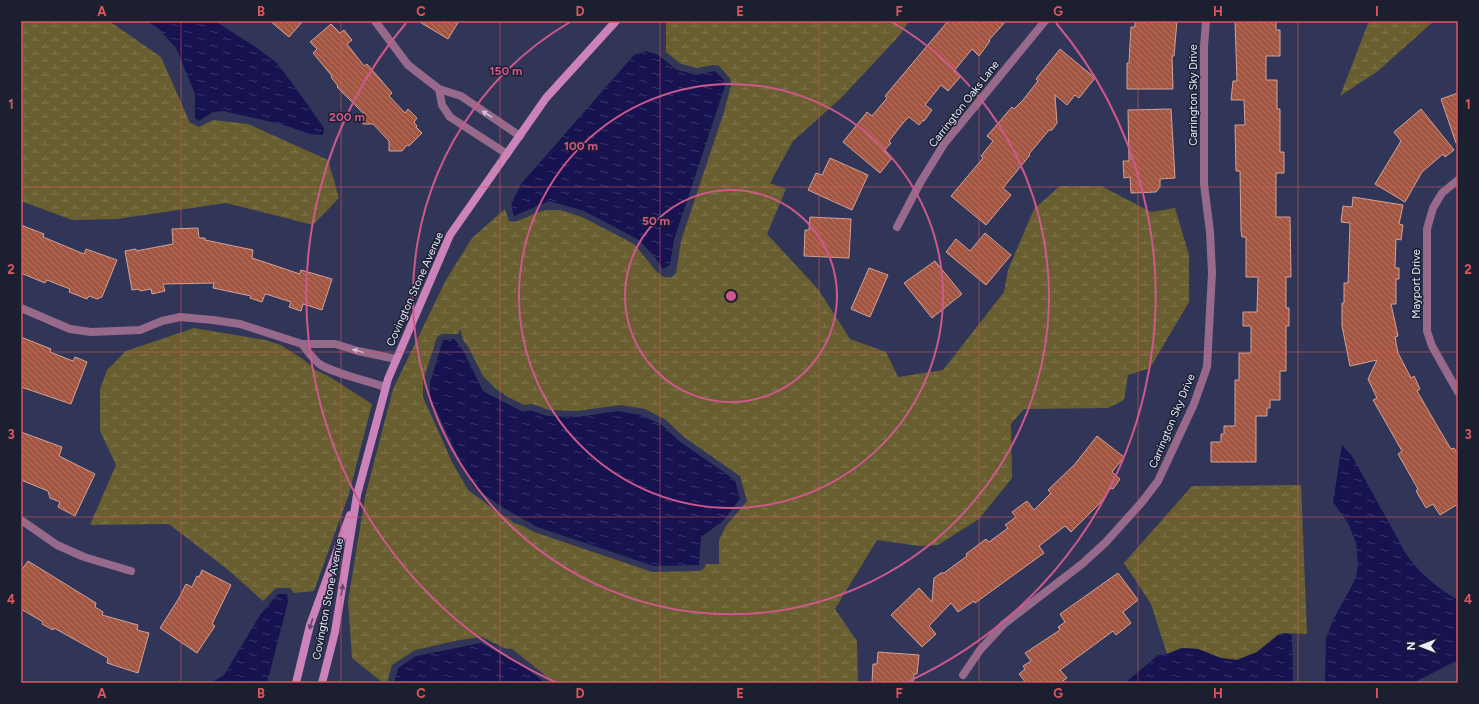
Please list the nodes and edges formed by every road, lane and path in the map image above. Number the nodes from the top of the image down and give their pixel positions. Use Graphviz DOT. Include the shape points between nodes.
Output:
graph roads {
  1 [pos="375,21"];
  2 [pos="616,21"];
  3 [pos="1045,21"];
  4 [pos="1206,21"];
  5 [pos="438,89"];
  6 [pos="520,136"];
  7 [pos="507,154"];
  8 [pos="1458,180"];
  9 [pos="897,227"];
  10 [pos="21,308"];
  11 [pos="302,344"];
  12 [pos="396,359"];
  13 [pos="385,387"];
  14 [pos="1458,392"];
  15 [pos="357,495"];
  16 [pos="21,520"];
  17 [pos="131,571"];
  18 [pos="963,675"];
  19 [pos="296,683"];
  20 [pos="322,683"];
  1 -- 5 [label="street" via="408,64"];
  2 -- 6 [label="street, Covington Stone Avenue" via="546,98"];
  3 -- 9 [label="street, Carrington Oaks Lane" via="944,144"];
  4 -- 18 [label="street, Carrington Sky Drive" via="1204,184 1212,273 1207,367 1194,404 1158,481 1142,502 1082,564 1004,624 980,650"];
  6 -- 5 [label="street, one-way" via="461,96"];
  5 -- 7 [label="street" via="442,105 450,117"];
  6 -- 7 [label="street, Covington Stone Avenue"];
  7 -- 12 [label="street, Covington Stone Avenue" via="450,235"];
  8 -- 14 [label="street, Mayport Drive" via="1442,193 1433,208 1427,229 1427,331 1432,346"];
  10 -- 11 [label="street" via="70,329 91,332 140,330 180,317 240,324"];
  12 -- 11 [label="street, one-way" via="335,344"];
  11 -- 13 [label="street" via="319,364"];
  12 -- 13 [label="street, Covington Stone Avenue"];
  13 -- 15 [label="street, Covington Stone Avenue"];
  15 -- 19 [label="street, Covington Stone Avenue, one-way" via="310,625"];
  20 -- 15 [label="street, Covington Stone Avenue, one-way" via="335,632"];
  16 -- 17 [label="street" via="57,545 84,557"];
}
